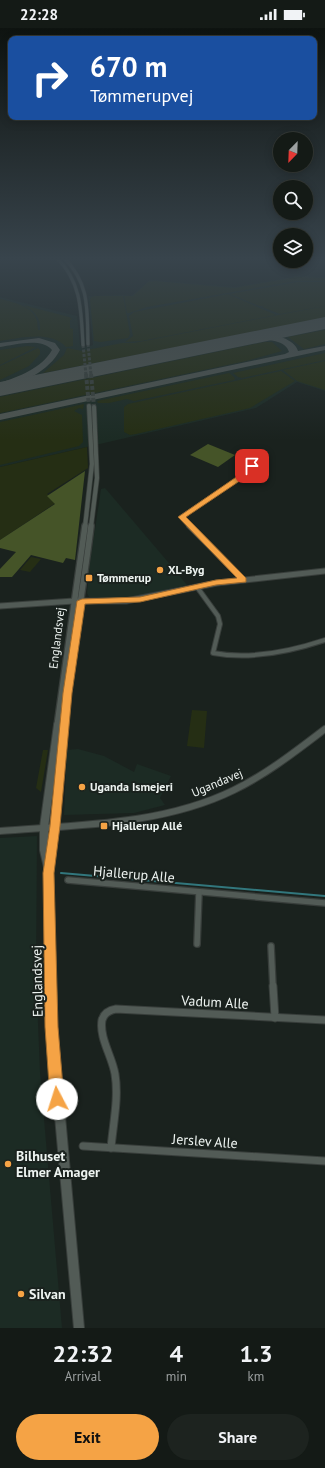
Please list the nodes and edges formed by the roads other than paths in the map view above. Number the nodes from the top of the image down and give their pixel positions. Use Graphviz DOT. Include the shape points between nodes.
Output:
graph roads {
  1 [pos="81,319"];
  2 [pos="87,319"];
  3 [pos="88,344"];
  4 [pos="83,345"];
  5 [pos="252,466"];
  6 [pos="325,571"];
  7 [pos="243,580"];
  8 [pos="198,586"];
  9 [pos="74,601"];
  10 [pos="82,601"];
  11 [pos="0,606"];
  12 [pos="325,640"];
  13 [pos="325,729"];
  14 [pos="55,826"];
  15 [pos="44,827"];
  16 [pos="0,831"];
  17 [pos="49,873"];
  18 [pos="68,880"];
  19 [pos="199,892"];
  20 [pos="325,904"];
  21 [pos="197,944"];
  22 [pos="271,946"];
  23 [pos="275,1018"];
  24 [pos="325,1020"];
  25 [pos="83,1146"];
  26 [pos="111,1148"];
  27 [pos="325,1161"];
  28 [pos="79,1328"];
  1 -- 4 [label="main road"];
  2 -- 3 [label="main road"];
  5 -- 7 [label="street" via="251,470 181,517"];
  6 -- 7 [label="street"];
  7 -- 8 [label="street"];
  8 -- 10 [label="street" via="140,600"];
  8 -- 12 [label="street" via="218,616 220,624 213,653 238,657 303,647"];
  9 -- 10 [label="street"];
  9 -- 10 [label="main road, Englandsvej" via="92,464 91,406 97,478"];
  9 -- 11 [label="street"];
  9 -- 15 [label="main road, Englandsvej"];
  10 -- 14 [label="main road, Englandsvej" via="67,693"];
  13 -- 14 [label="street, Ugandavej" via="265,773 233,790 189,807 142,818"];
  14 -- 15 [label="street, Ugandavej"];
  14 -- 17 [label="main road, Englandsvej"];
  15 -- 16 [label="street, Ugandavej"];
  15 -- 17 [label="main road, Englandsvej" via="44,850"];
  17 -- 28 [label="main road, Englandsvej" via="52,1027"];
  18 -- 19 [label="street, Hjallerup Alle"];
  19 -- 20 [label="street, Hjallerup Alle"];
  19 -- 21 [label="street"];
  22 -- 23 [label="street"];
  23 -- 24 [label="street, Vadum Alle"];
  23 -- 26 [label="street, Vadum Alle" via="110,1010 105,1014 101,1024 115,1074 116,1097"];
  25 -- 26 [label="street, Jerslev Alle"];
  26 -- 27 [label="street, Jerslev Alle"];
}
